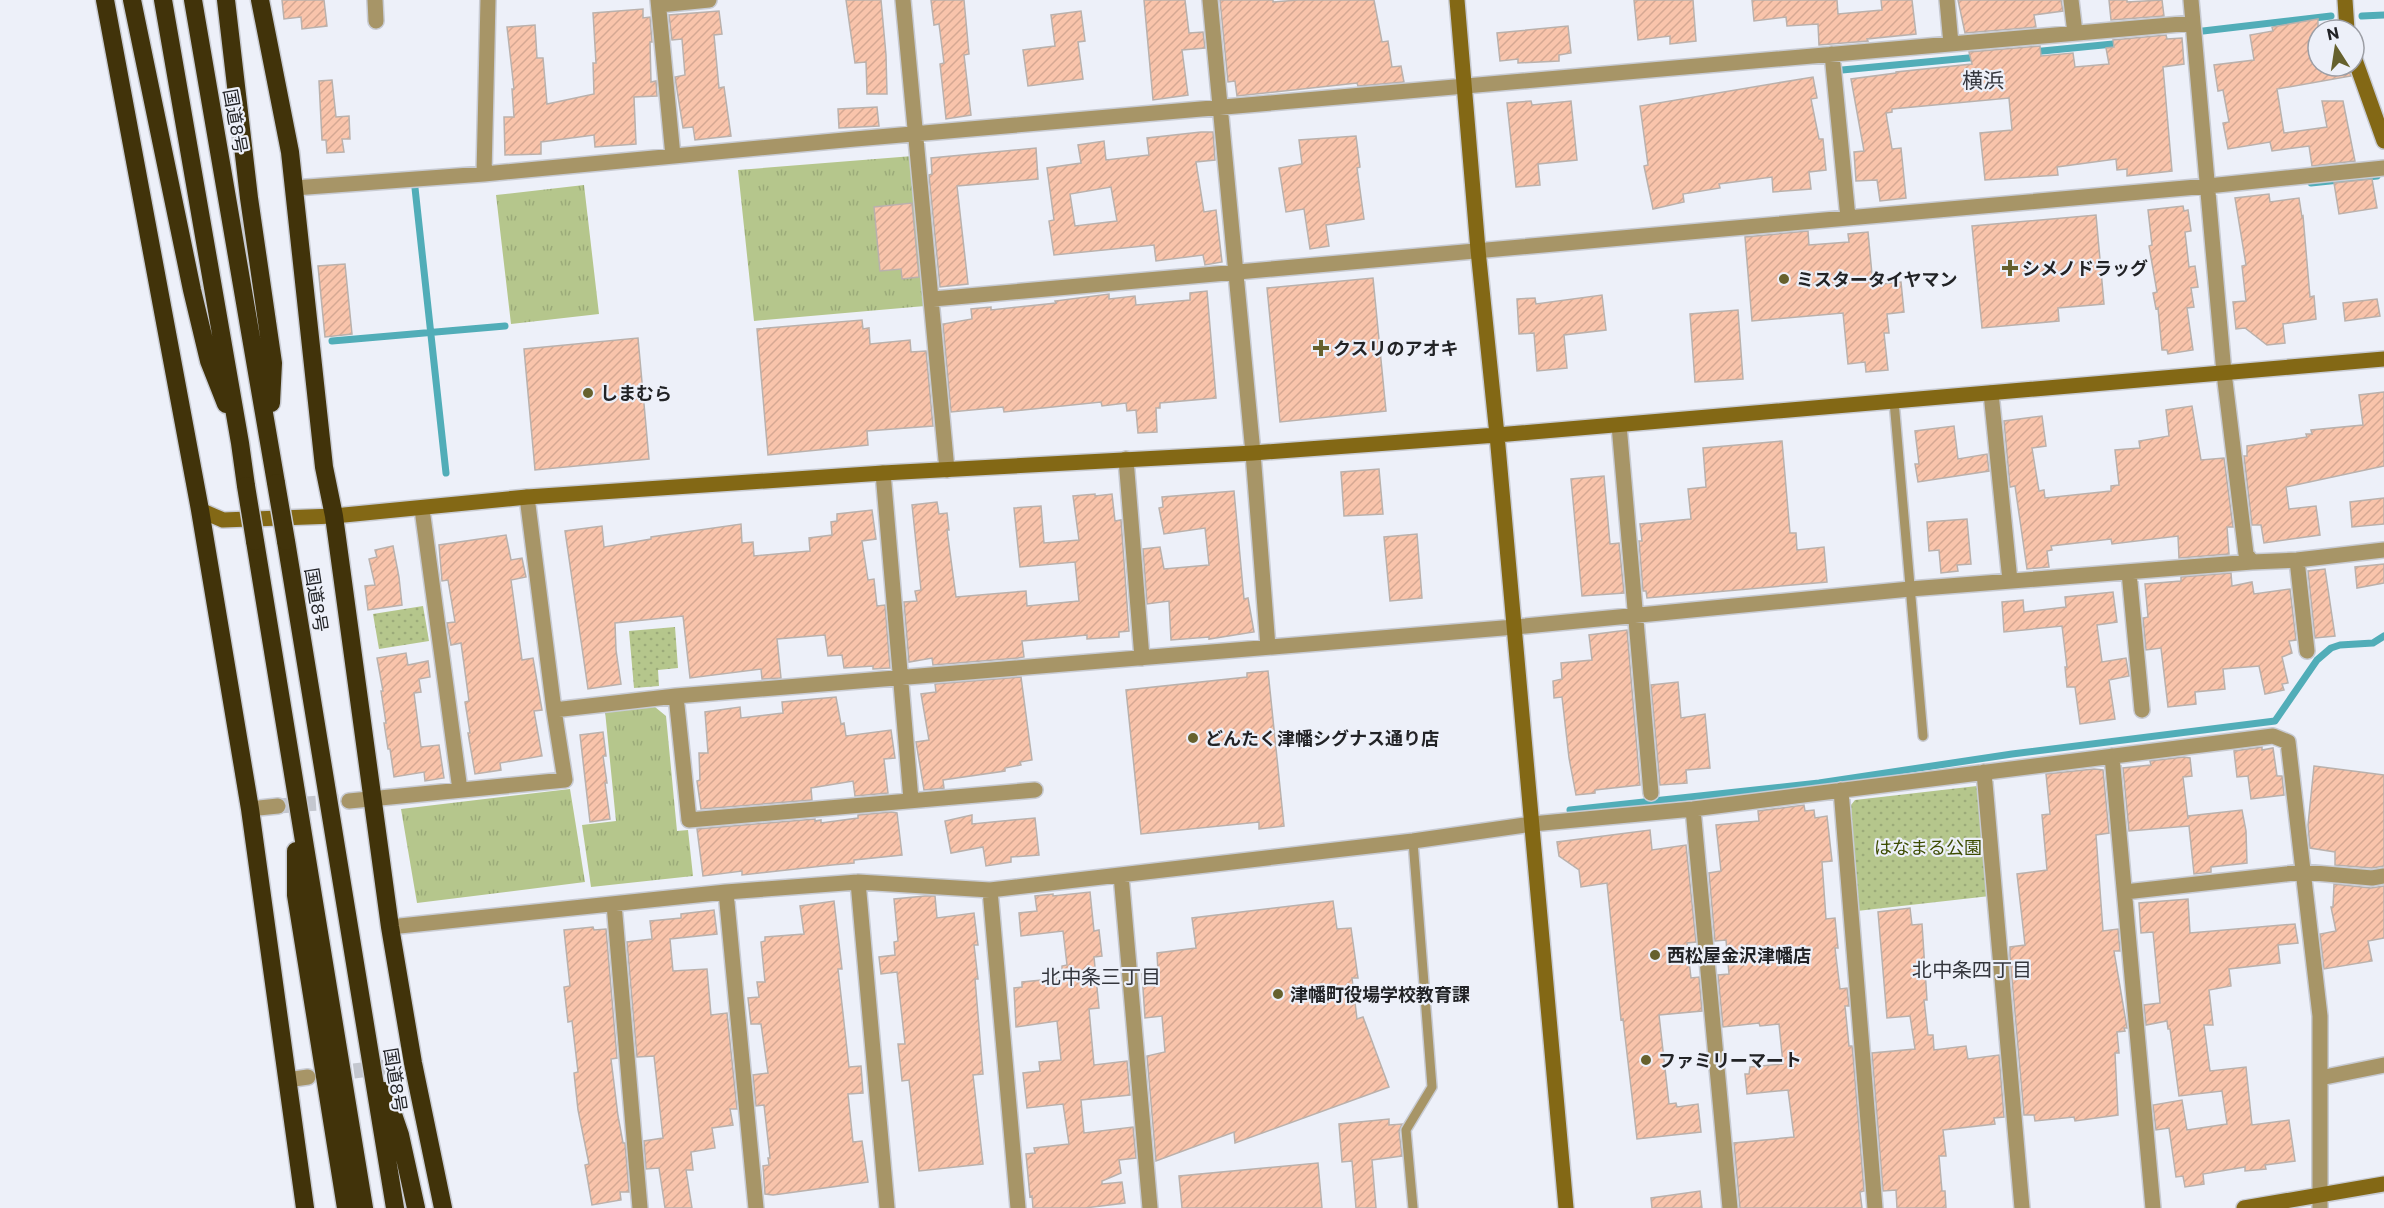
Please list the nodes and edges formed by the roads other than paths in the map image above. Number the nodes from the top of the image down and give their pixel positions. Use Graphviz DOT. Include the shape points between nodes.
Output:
graph roads {
  1 [pos="105,0"];
  2 [pos="132,0"];
  3 [pos="163,0"];
  4 [pos="193,0"];
  5 [pos="226,0"];
  6 [pos="260,0"];
  7 [pos="375,0"];
  8 [pos="488,0"];
  9 [pos="709,0"];
  10 [pos="903,0"];
  11 [pos="1210,0"];
  12 [pos="1457,0"];
  13 [pos="1947,0"];
  14 [pos="2071,0"];
  15 [pos="2191,0"];
  16 [pos="2345,0"];
  17 [pos="659,2"];
  18 [pos="2346,18"];
  19 [pos="376,21"];
  20 [pos="2193,23"];
  21 [pos="2075,33"];
  22 [pos="1951,44"];
  23 [pos="1832,54"];
  24 [pos="2362,78"];
  25 [pos="1465,86"];
  26 [pos="1221,107"];
  27 [pos="915,134"];
  28 [pos="2384,141"];
  29 [pos="673,156"];
  30 [pos="2384,168"];
  31 [pos="484,174"];
  32 [pos="2208,186"];
  33 [pos="294,188"];
  34 [pos="1848,218"];
  35 [pos="1478,250"];
  36 [pos="1236,274"];
  37 [pos="933,299"];
  38 [pos="2384,359"];
  39 [pos="2224,373"];
  40 [pos="1992,393"];
  41 [pos="1894,401"];
  42 [pos="1619,425"];
  43 [pos="1497,435"];
  44 [pos="269,440"];
  45 [pos="240,442"];
  46 [pos="1253,453"];
  47 [pos="1126,459"];
  48 [pos="947,470"];
  49 [pos="884,473"];
  50 [pos="527,497"];
  51 [pos="422,509"];
  52 [pos="200,510"];
  53 [pos="334,516"];
  54 [pos="2384,550"];
  55 [pos="2297,560"];
  56 [pos="2252,562"];
  57 [pos="2129,572"];
  58 [pos="2010,581"];
  59 [pos="1910,589"];
  60 [pos="1635,615"];
  61 [pos="1515,627"];
  62 [pos="1268,647"];
  63 [pos="2307,651"];
  64 [pos="1142,658"];
  65 [pos="900,676"];
  66 [pos="676,696"];
  67 [pos="554,710"];
  68 [pos="2142,710"];
  69 [pos="1923,736"];
  70 [pos="2112,756"];
  71 [pos="1984,772"];
  72 [pos="460,790"];
  73 [pos="1035,790"];
  74 [pos="1841,790"];
  75 [pos="1650,793"];
  76 [pos="372,799"];
  77 [pos="911,800"];
  78 [pos="297,801"];
  79 [pos="348,801"];
  80 [pos="278,806"];
  81 [pos="250,808"];
  82 [pos="1693,809"];
  83 [pos="1532,824"];
  84 [pos="1413,841"];
  85 [pos="2303,872"];
  86 [pos="1121,875"];
  87 [pos="2384,876"];
  88 [pos="858,882"];
  89 [pos="990,890"];
  90 [pos="726,892"];
  91 [pos="2125,892"];
  92 [pos="614,904"];
  93 [pos="390,927"];
  94 [pos="369,1047"];
  95 [pos="2384,1065"];
  96 [pos="308,1077"];
  97 [pos="2320,1078"];
  98 [pos="287,1080"];
  99 [pos="2384,1184"];
  100 [pos="2320,1202"];
  101 [pos="305,1208"];
  102 [pos="346,1208"];
  103 [pos="364,1208"];
  104 [pos="395,1208"];
  105 [pos="416,1208"];
  106 [pos="443,1208"];
  107 [pos="640,1208"];
  108 [pos="756,1208"];
  109 [pos="886,1208"];
  110 [pos="1018,1208"];
  111 [pos="1150,1208"];
  112 [pos="1413,1208"];
  113 [pos="1566,1208"];
  114 [pos="1730,1208"];
  115 [pos="1875,1208"];
  116 [pos="2022,1208"];
  117 [pos="2153,1208"];
  118 [pos="2244,1208"];
  1 -- 52 [label="highway"];
  2 -- 45 [label="highway" via="209,361"];
  3 -- 45 [label="highway"];
  4 -- 44 [label="highway, 国道8号"];
  5 -- 44 [label="highway" via="273,363"];
  6 -- 33 [label="highway"];
  7 -- 19 [label="street"];
  8 -- 31 [label="street"];
  9 -- 17 [label="street"];
  10 -- 27 [label="street"];
  11 -- 26 [label="street"];
  12 -- 25 [label="street"];
  13 -- 22 [label="street"];
  14 -- 21 [label="street"];
  15 -- 20 [label="street"];
  16 -- 18 [label="street"];
  17 -- 29 [label="street"];
  20 -- 21 [label="street"];
  20 -- 32 [label="street"];
  21 -- 22 [label="street"];
  22 -- 23 [label="street"];
  23 -- 25 [label="street"];
  23 -- 34 [label="street"];
  24 -- 28 [label="street"];
  25 -- 26 [label="street"];
  25 -- 35 [label="street"];
  26 -- 27 [label="street"];
  26 -- 36 [label="street"];
  27 -- 29 [label="street"];
  27 -- 37 [label="street"];
  29 -- 31 [label="street"];
  30 -- 32 [label="street"];
  31 -- 33 [label="street"];
  32 -- 34 [label="street"];
  32 -- 39 [label="street"];
  33 -- 53 [label="highway" via="324,467"];
  34 -- 35 [label="street"];
  35 -- 36 [label="street"];
  35 -- 43 [label="street"];
  36 -- 37 [label="street"];
  36 -- 46 [label="street"];
  37 -- 48 [label="street"];
  38 -- 39 [label="street"];
  39 -- 40 [label="street"];
  39 -- 56 [label="street" via="2246,554"];
  40 -- 41 [label="street"];
  40 -- 58 [label="street"];
  41 -- 42 [label="street"];
  41 -- 59 [label="lane"];
  42 -- 43 [label="street"];
  42 -- 60 [label="street"];
  43 -- 46 [label="street"];
  43 -- 61 [label="street"];
  44 -- 94 [label="highway, 国道8号, bridge"];
  45 -- 78 [label="highway, bridge"];
  46 -- 47 [label="street"];
  46 -- 62 [label="street"];
  47 -- 48 [label="street"];
  47 -- 64 [label="street"];
  48 -- 49 [label="street"];
  49 -- 50 [label="street"];
  49 -- 65 [label="street"];
  50 -- 51 [label="street"];
  50 -- 67 [label="street"];
  51 -- 53 [label="street"];
  51 -- 72 [label="street"];
  52 -- 53 [label="street" via="223,520"];
  52 -- 81 [label="highway"];
  53 -- 76 [label="highway"];
  54 -- 55 [label="street"];
  55 -- 56 [label="street"];
  55 -- 63 [label="street"];
  56 -- 57 [label="street"];
  57 -- 58 [label="street"];
  57 -- 68 [label="street"];
  58 -- 59 [label="street"];
  59 -- 60 [label="street"];
  59 -- 69 [label="lane"];
  60 -- 61 [label="street"];
  60 -- 75 [label="street"];
  61 -- 62 [label="street"];
  61 -- 83 [label="street"];
  62 -- 64 [label="street"];
  64 -- 65 [label="street"];
  65 -- 66 [label="street"];
  65 -- 77 [label="street"];
  66 -- 67 [label="street"];
  66 -- 77 [label="street" via="690,820"];
  67 -- 72 [label="street" via="565,780"];
  70 -- 71 [label="street"];
  70 -- 85 [label="street" via="2273,735 2288,742"];
  70 -- 91 [label="street"];
  71 -- 74 [label="street"];
  71 -- 116 [label="street"];
  72 -- 76 [label="street"];
  73 -- 77 [label="street"];
  74 -- 82 [label="street"];
  74 -- 115 [label="street"];
  76 -- 79 [label="street"];
  76 -- 93 [label="highway"];
  78 -- 102 [label="highway" via="296,895"];
  78 -- 103 [label="highway"];
  80 -- 81 [label="street"];
  81 -- 98 [label="highway"];
  82 -- 83 [label="street"];
  82 -- 114 [label="street"];
  83 -- 84 [label="street"];
  83 -- 113 [label="street"];
  84 -- 86 [label="street"];
  84 -- 112 [label="lane" via="1432,1087 1406,1130"];
  85 -- 87 [label="street"];
  85 -- 91 [label="street"];
  85 -- 97 [label="street" via="2320,1016"];
  86 -- 89 [label="street"];
  86 -- 111 [label="street"];
  88 -- 89 [label="street"];
  88 -- 90 [label="street"];
  88 -- 109 [label="street"];
  89 -- 110 [label="street"];
  90 -- 92 [label="street"];
  90 -- 108 [label="street"];
  91 -- 117 [label="street"];
  92 -- 93 [label="street"];
  92 -- 107 [label="street"];
  93 -- 106 [label="highway" via="406,1064"];
  94 -- 104 [label="highway, 国道8号"];
  94 -- 105 [label="highway" via="400,1135"];
  95 -- 97 [label="street"];
  96 -- 98 [label="street"];
  97 -- 100 [label="street"];
  98 -- 101 [label="highway"];
  99 -- 100 [label="street"];
  100 -- 118 [label="street"];
}
